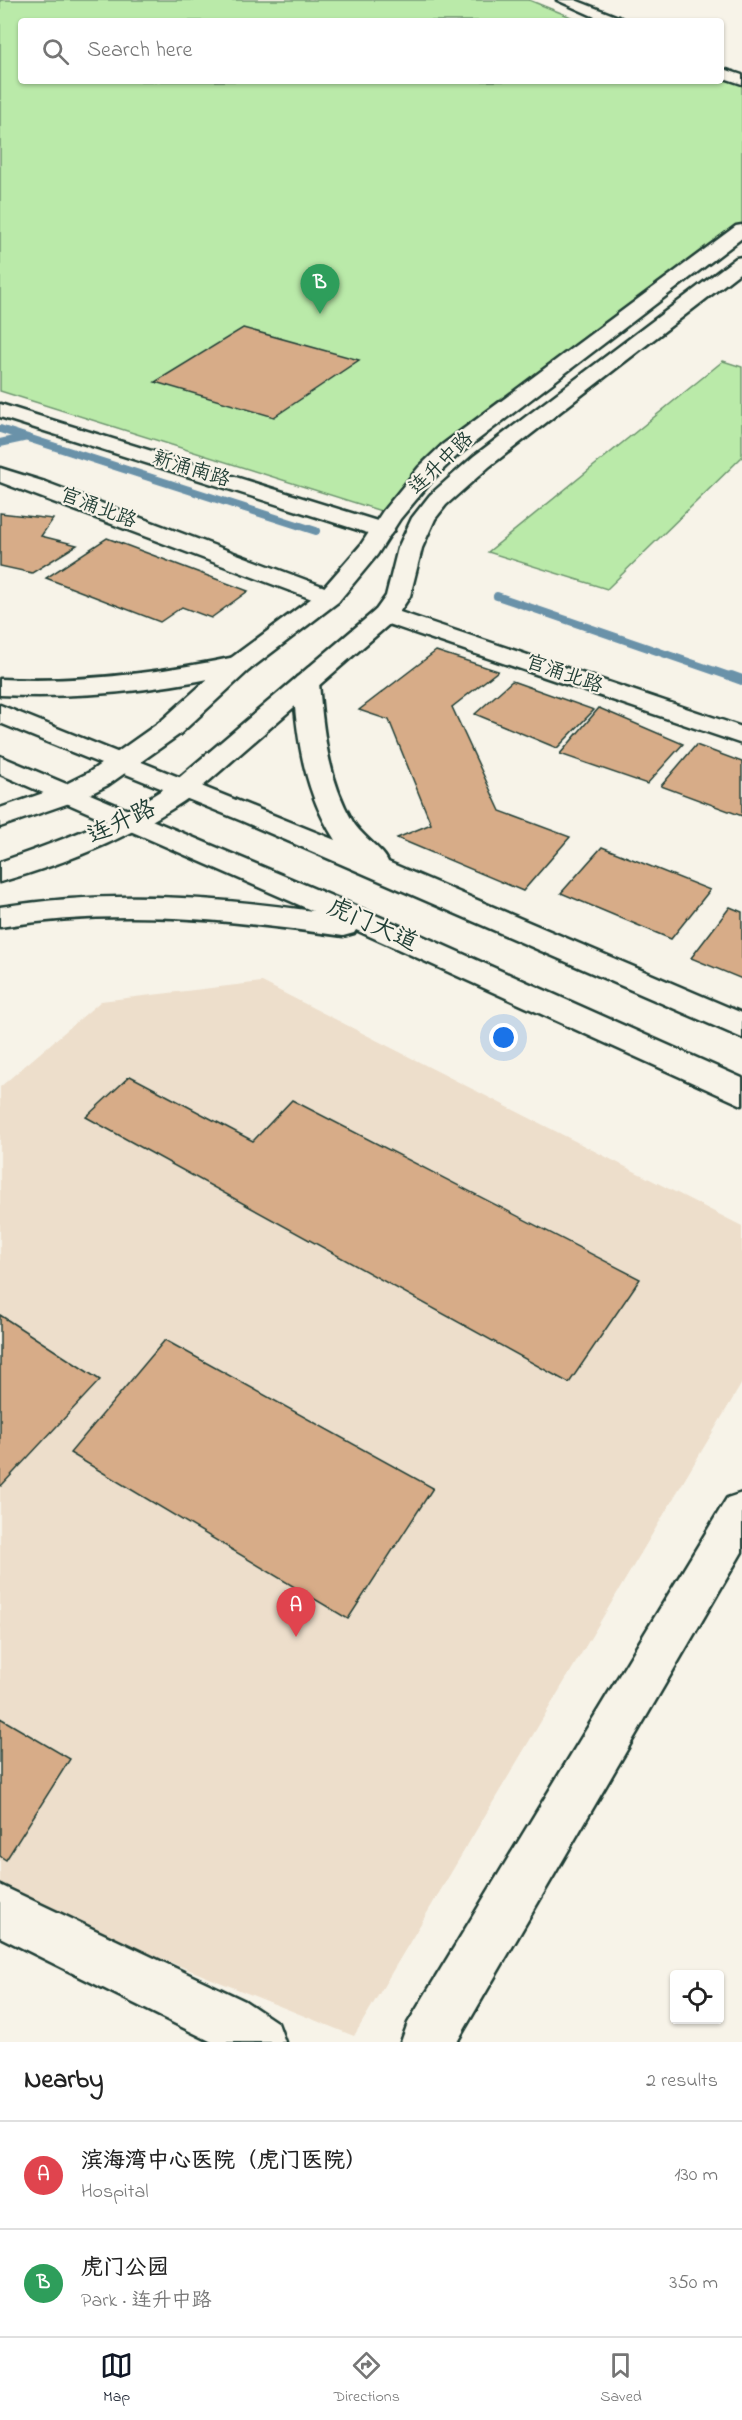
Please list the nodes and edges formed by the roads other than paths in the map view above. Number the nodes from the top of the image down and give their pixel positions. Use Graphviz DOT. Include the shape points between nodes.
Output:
graph roads {
  1 [pos="548,0"];
  2 [pos="564,0"];
  3 [pos="591,18"];
  4 [pos="609,18"];
  5 [pos="724,64"];
  6 [pos="742,72"];
  7 [pos="724,73"];
  8 [pos="742,80"];
  9 [pos="742,230"];
  10 [pos="742,262"];
  11 [pos="0,410"];
  12 [pos="0,475"];
  13 [pos="382,530"];
  14 [pos="329,597"];
  15 [pos="385,615"];
  16 [pos="240,664"];
  17 [pos="306,683"];
  18 [pos="0,687"];
  19 [pos="0,713"];
  20 [pos="170,728"];
  21 [pos="742,736"];
  22 [pos="230,748"];
  23 [pos="122,763"];
  24 [pos="0,764"];
  25 [pos="184,788"];
  26 [pos="68,794"];
  27 [pos="0,818"];
  28 [pos="132,822"];
  29 [pos="0,872"];
  30 [pos="390,874"];
  31 [pos="0,917"];
  32 [pos="389,933"];
  33 [pos="742,1026"];
  34 [pos="742,1092"];
  35 [pos="742,1512"];
  36 [pos="0,1910"];
  37 [pos="259,2042"];
  38 [pos="427,2042"];
  1 -- 3 [label="main road"];
  2 -- 4 [label="main road"];
  5 -- 6 [label="main road"];
  7 -- 8 [label="main road"];
  9 -- 13 [label="main road, 连升中路" via="450,450 427,472"];
  10 -- 15 [label="main road, 连升中路" via="482,461 438,500 424,518 410,548 398,596"];
  11 -- 13 [label="main road, 新涌南路"];
  12 -- 14 [label="main road, 官涌北路"];
  13 -- 14 [label="main road, 连升中路"];
  14 -- 16 [label="main road, 连升中路"];
  15 -- 17 [label="main road, 连升中路"];
  15 -- 21 [label="main road, 官涌北路"];
  16 -- 18 [label="main road" via="166,680 98,688"];
  16 -- 20 [label="main road, 连升中路"];
  17 -- 22 [label="main road, 连升中路"];
  17 -- 30 [label="main road" via="310,734 324,795 351,841"];
  19 -- 23 [label="main road"];
  20 -- 23 [label="main road, 连升路"];
  22 -- 25 [label="main road, 连升路"];
  23 -- 25 [label="main road"];
  23 -- 26 [label="main road, 连升路"];
  24 -- 26 [label="main road, 虎门大道"];
  25 -- 28 [label="main road, 连升路"];
  25 -- 30 [label="main road"];
  26 -- 27 [label="main road, 连升路"];
  26 -- 28 [label="main road, 虎门大道"];
  28 -- 29 [label="main road, 连升路"];
  28 -- 32 [label="main road, 虎门大道"];
  30 -- 33 [label="main road"];
  31 -- 32 [label="main road" via="107,905 182,906"];
  32 -- 34 [label="main road, 虎门大道"];
  35 -- 38 [label="main road"];
  36 -- 37 [label="main road" via="226,2020"];
}
